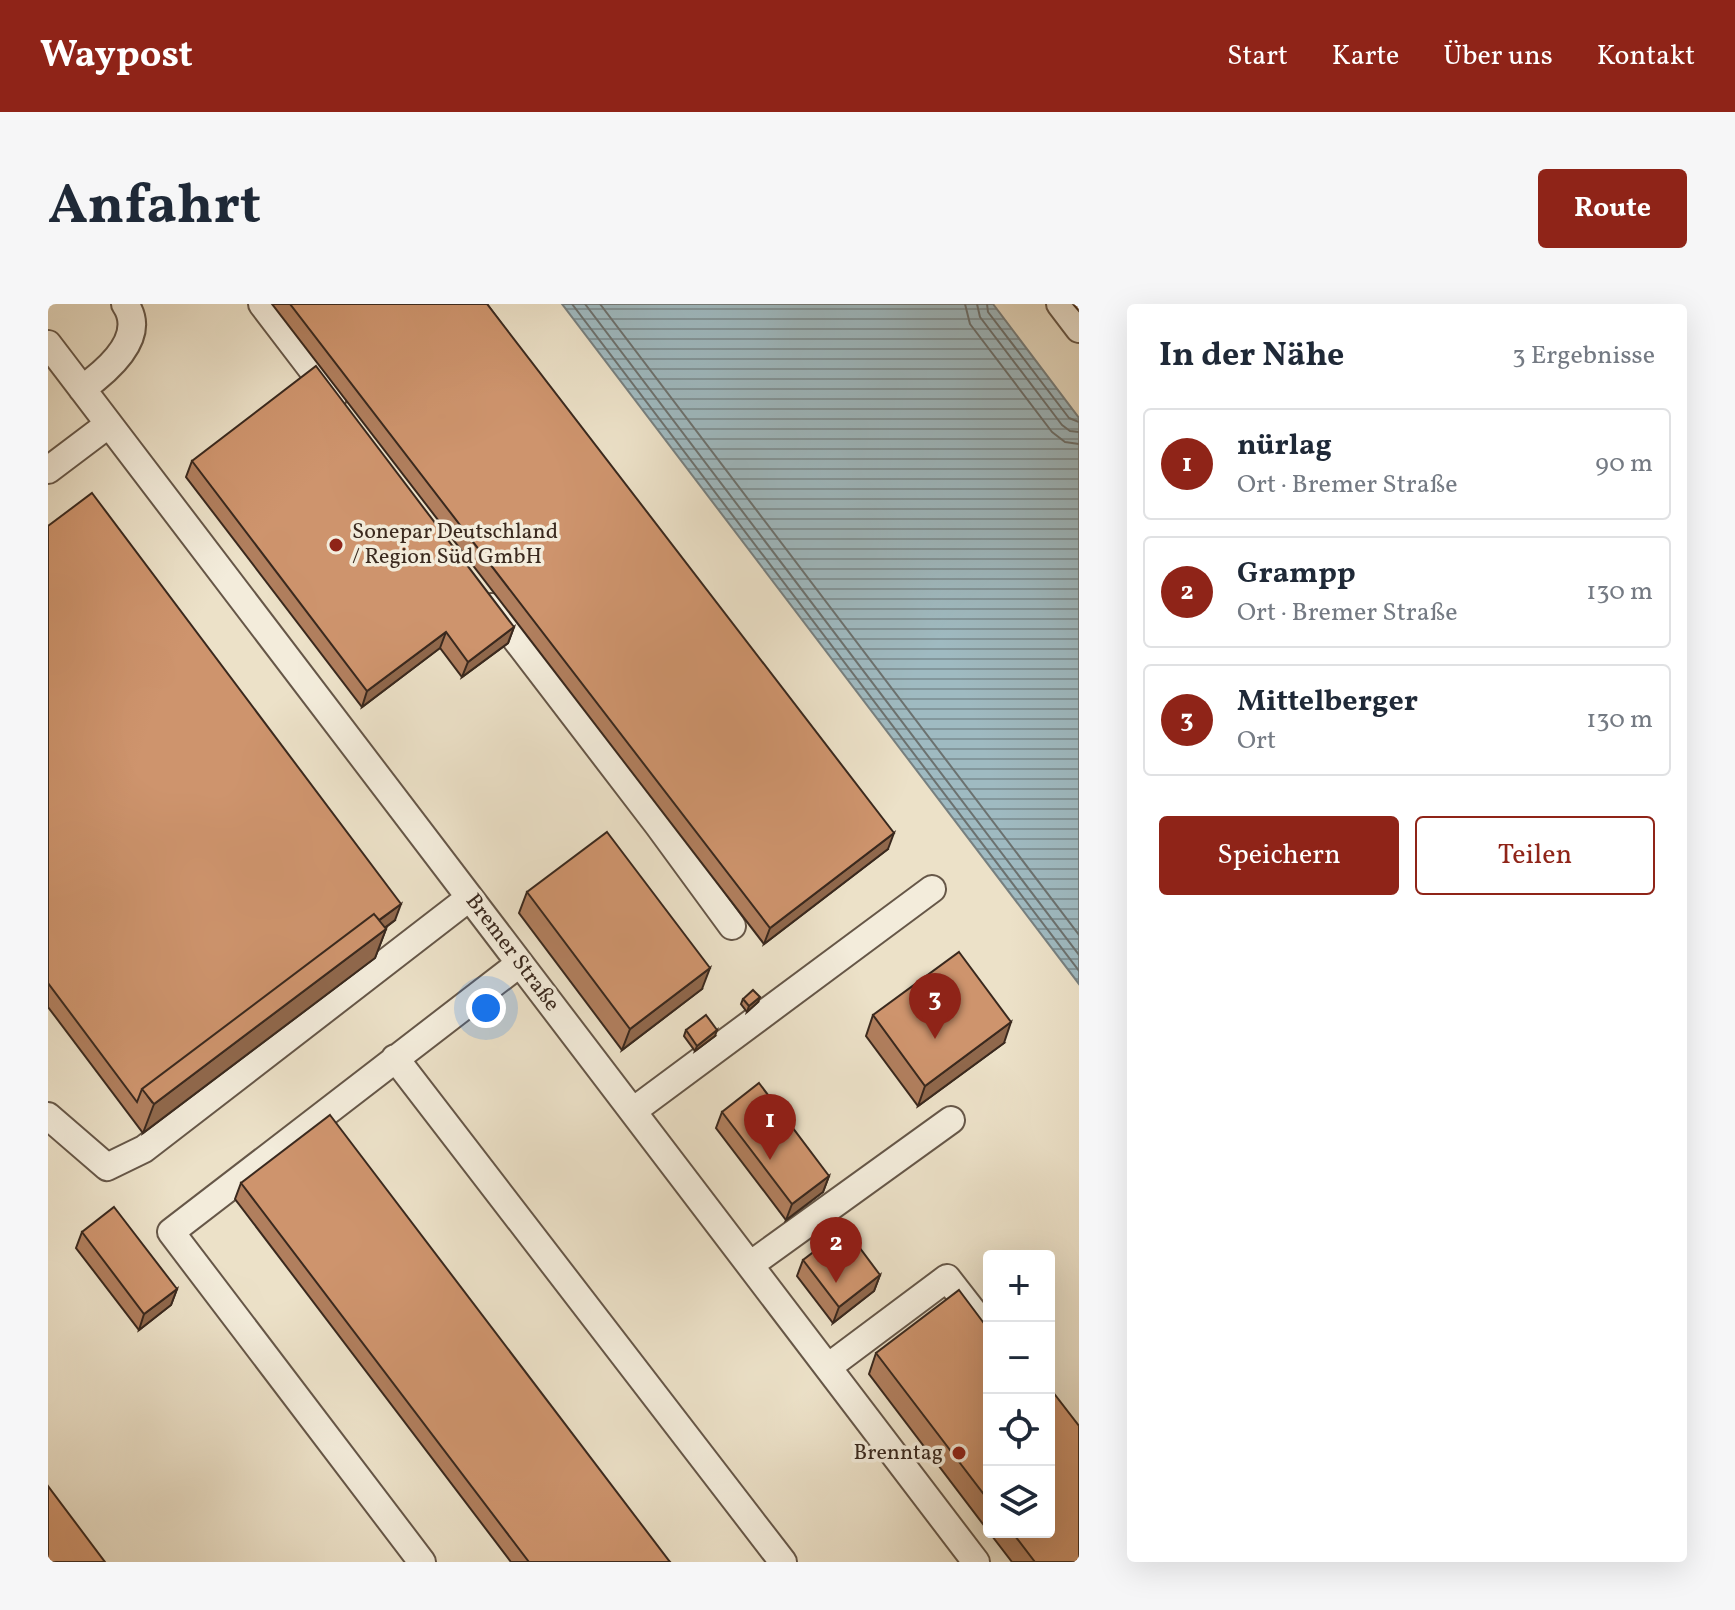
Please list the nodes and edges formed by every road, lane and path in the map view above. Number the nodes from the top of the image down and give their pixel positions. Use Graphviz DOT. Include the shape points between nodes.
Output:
graph roads {
  1 [pos="125,304"];
  2 [pos="262,304"];
  3 [pos="1060,304"];
  4 [pos="1079,329"];
  5 [pos="48,344"];
  6 [pos="82,389"];
  7 [pos="345,413"];
  8 [pos="109,424"];
  9 [pos="48,470"];
  10 [pos="473,584"];
  11 [pos="932,889"];
  12 [pos="469,898"];
  13 [pos="732,926"];
  14 [pos="519,964"];
  15 [pos="395,1058"];
  16 [pos="633,1111"];
  17 [pos="48,1116"];
  18 [pos="951,1120"];
  19 [pos="750,1265"];
  20 [pos="983,1324"];
  21 [pos="828,1367"];
  22 [pos="422,1562"];
  23 [pos="783,1562"];
  24 [pos="976,1562"];
  1 -- 6 [label="street" via="132,329 124,348 107,371"];
  2 -- 7 [label="street"];
  3 -- 4 [label="street"];
  5 -- 6 [label="street, Bremer Straße"];
  6 -- 8 [label="street, Bremer Straße"];
  8 -- 9 [label="street"];
  8 -- 12 [label="street, Bremer Straße"];
  10 -- 13 [label="street"];
  11 -- 16 [label="street"];
  12 -- 14 [label="street, Bremer Straße"];
  12 -- 17 [label="street" via="144,1149 107,1167"];
  14 -- 15 [label="street"];
  14 -- 16 [label="street, Bremer Straße"];
  15 -- 22 [label="street" via="171,1232"];
  15 -- 23 [label="street"];
  16 -- 19 [label="street, Bremer Straße"];
  18 -- 19 [label="street"];
  19 -- 21 [label="street, Bremer Straße"];
  20 -- 21 [label="street" via="947,1278"];
  21 -- 24 [label="street, Bremer Straße"];
}
